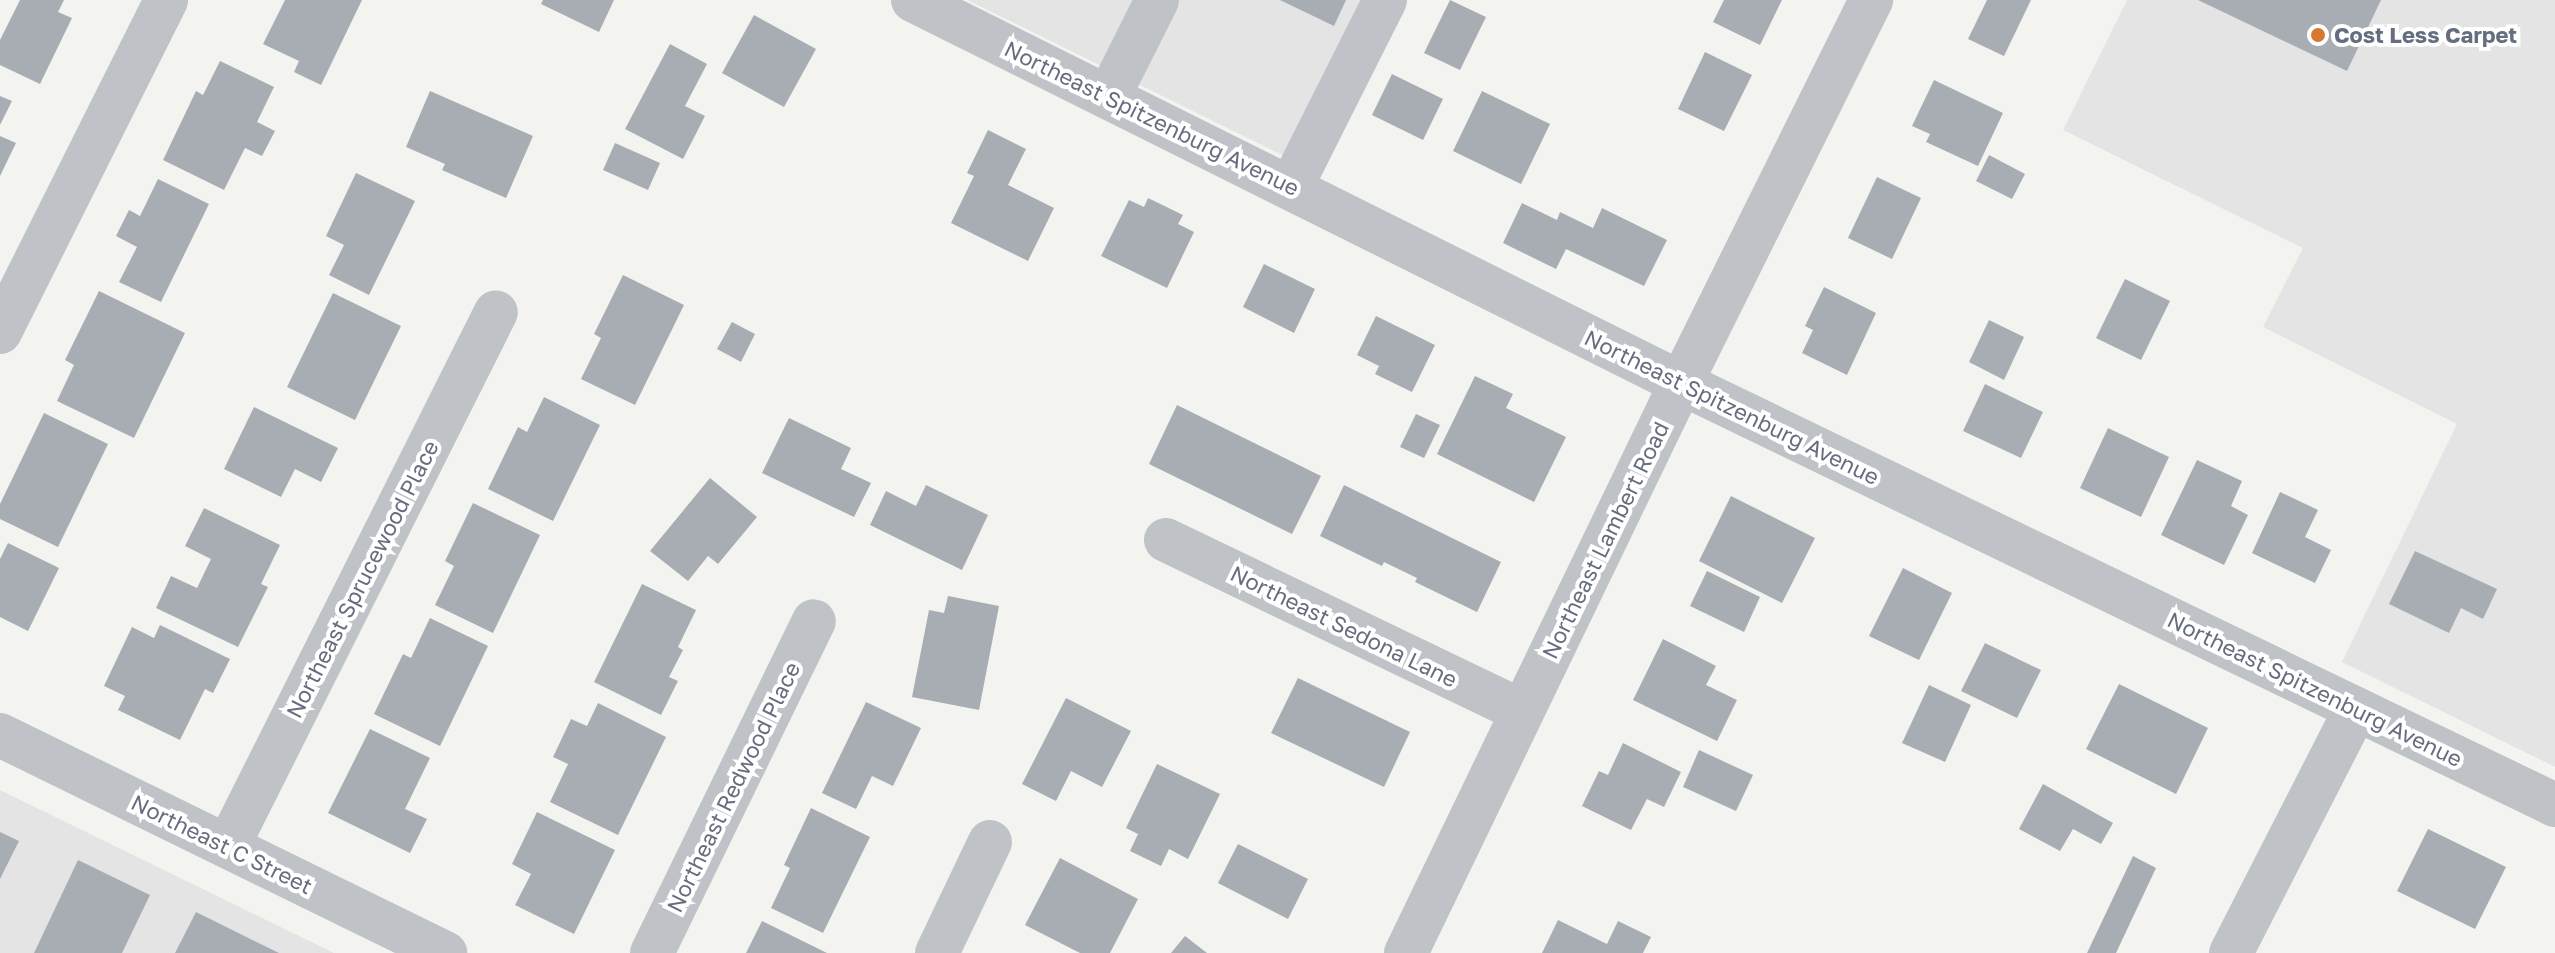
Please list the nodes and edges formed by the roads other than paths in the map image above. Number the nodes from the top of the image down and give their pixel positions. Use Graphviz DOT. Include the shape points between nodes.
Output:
graph roads {
  1 [pos="166,0"];
  2 [pos="913,0"];
  3 [pos="1157,0"];
  4 [pos="1385,0"];
  5 [pos="1871,0"];
  6 [pos="1109,96"];
  7 [pos="1291,187"];
  8 [pos="496,312"];
  9 [pos="0,332"];
  10 [pos="1681,383"];
  11 [pos="1166,540"];
  12 [pos="814,621"];
  13 [pos="2356,709"];
  14 [pos="1522,711"];
  15 [pos="0,735"];
  16 [pos="2555,805"];
  17 [pos="990,842"];
  18 [pos="228,846"];
  19 [pos="445,953"];
  20 [pos="652,953"];
  21 [pos="937,953"];
  22 [pos="1406,953"];
  23 [pos="2231,953"];
  1 -- 9 [label="street"];
  2 -- 6 [label="street, Northeast Spitzenburg Avenue"];
  3 -- 6 [label="street"];
  4 -- 7 [label="street"];
  5 -- 10 [label="street, Northeast Lambert Road"];
  6 -- 7 [label="street, Northeast Spitzenburg Avenue"];
  7 -- 10 [label="street, Northeast Spitzenburg Avenue"];
  8 -- 18 [label="street, Northeast Sprucewood Place"];
  10 -- 13 [label="street, Northeast Spitzenburg Avenue"];
  10 -- 14 [label="street, Northeast Lambert Road"];
  11 -- 14 [label="street, Northeast Sedona Lane"];
  12 -- 20 [label="street, Northeast Redwood Place"];
  13 -- 16 [label="street, Northeast Spitzenburg Avenue"];
  13 -- 23 [label="street"];
  14 -- 22 [label="street, Northeast Lambert Road"];
  15 -- 18 [label="street, Northeast C Street"];
  17 -- 21 [label="street"];
  18 -- 19 [label="street, Northeast C Street"];
}
